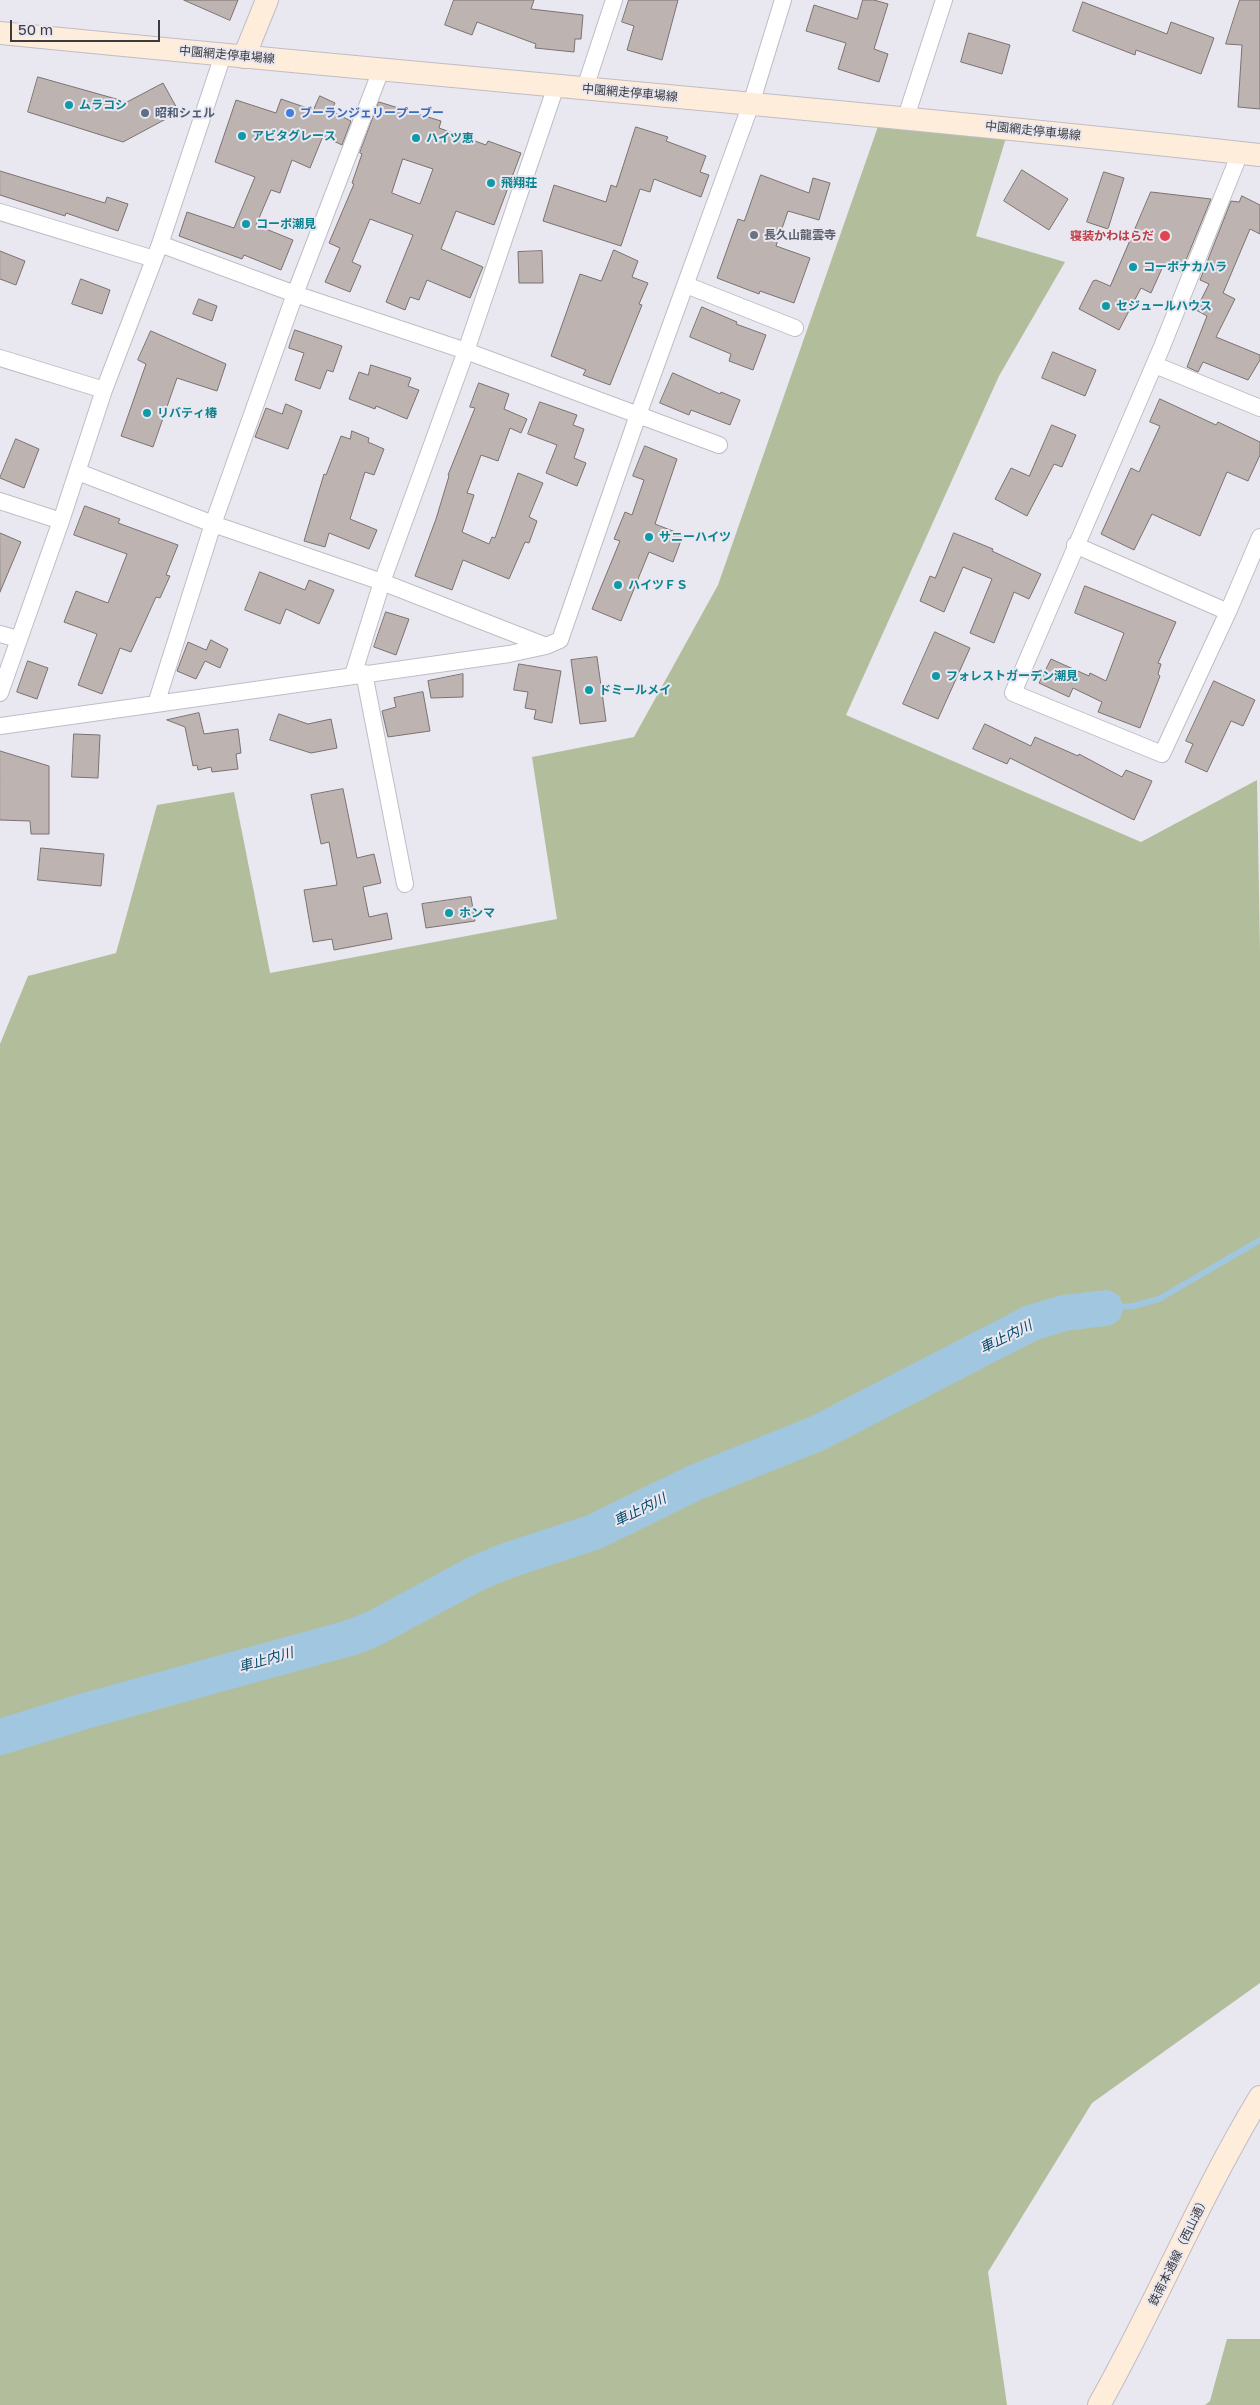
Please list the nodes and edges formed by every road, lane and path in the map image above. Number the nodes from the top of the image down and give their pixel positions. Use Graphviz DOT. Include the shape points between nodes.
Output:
graph roads {
  1 [pos="267,0"];
  2 [pos="614,0"];
  3 [pos="783,0"];
  4 [pos="944,0"];
  5 [pos="0,33"];
  6 [pos="234,56"];
  7 [pos="381,70"];
  8 [pos="556,86"];
  9 [pos="585,88"];
  10 [pos="752,104"];
  11 [pos="906,117"];
  12 [pos="1250,154"];
  13 [pos="0,212"];
  14 [pos="157,252"];
  15 [pos="686,285"];
  16 [pos="295,294"];
  17 [pos="795,328"];
  18 [pos="466,352"];
  19 [pos="0,358"];
  20 [pos="1155,365"];
  21 [pos="104,390"];
  22 [pos="1260,408"];
  23 [pos="638,415"];
  24 [pos="719,445"];
  25 [pos="78,472"];
  26 [pos="0,501"];
  27 [pos="61,520"];
  28 [pos="213,524"];
  29 [pos="1260,537"];
  30 [pos="1075,545"];
  31 [pos="382,582"];
  32 [pos="1228,612"];
  33 [pos="0,634"];
  34 [pos="18,639"];
  35 [pos="546,646"];
  36 [pos="359,674"];
  37 [pos="0,693"];
  38 [pos="156,704"];
  39 [pos="0,726"];
  40 [pos="405,884"];
  41 [pos="1260,2097"];
  42 [pos="1099,2405"];
  1 -- 6 [label="main road"];
  2 -- 9 [label="street"];
  3 -- 10 [label="street"];
  4 -- 11 [label="street"];
  5 -- 6 [label="main road, 中園網走停車場線"];
  6 -- 7 [label="main road, 中園網走停車場線"];
  6 -- 14 [label="street"];
  7 -- 8 [label="main road, 中園網走停車場線"];
  7 -- 16 [label="street"];
  8 -- 9 [label="main road, 中園網走停車場線"];
  8 -- 18 [label="street"];
  9 -- 10 [label="main road, 中園網走停車場線"];
  10 -- 11 [label="main road, 中園網走停車場線"];
  10 -- 15 [label="street"];
  11 -- 12 [label="main road, 中園網走停車場線"];
  12 -- 20 [label="street"];
  13 -- 14 [label="street"];
  14 -- 16 [label="street"];
  14 -- 21 [label="street"];
  15 -- 17 [label="street"];
  15 -- 23 [label="street"];
  16 -- 18 [label="street"];
  16 -- 28 [label="street"];
  18 -- 23 [label="street"];
  18 -- 31 [label="street"];
  19 -- 21 [label="street"];
  20 -- 22 [label="street"];
  20 -- 30 [label="street"];
  21 -- 25 [label="street"];
  23 -- 24 [label="street"];
  23 -- 35 [label="street" via="560,640"];
  25 -- 27 [label="street"];
  25 -- 28 [label="street"];
  26 -- 27 [label="street"];
  27 -- 34 [label="street"];
  28 -- 31 [label="street"];
  28 -- 38 [label="street"];
  29 -- 32 [label="street"];
  30 -- 32 [label="street"];
  30 -- 32 [label="street" via="1013,693 1162,754"];
  31 -- 35 [label="street"];
  31 -- 36 [label="street"];
  33 -- 34 [label="street"];
  34 -- 37 [label="street"];
  35 -- 36 [label="street"];
  36 -- 38 [label="street"];
  36 -- 40 [label="street"];
  38 -- 39 [label="street"];
  41 -- 42 [label="main road, 鉄南本通線（西山通）" via="1232,2143"];
}
